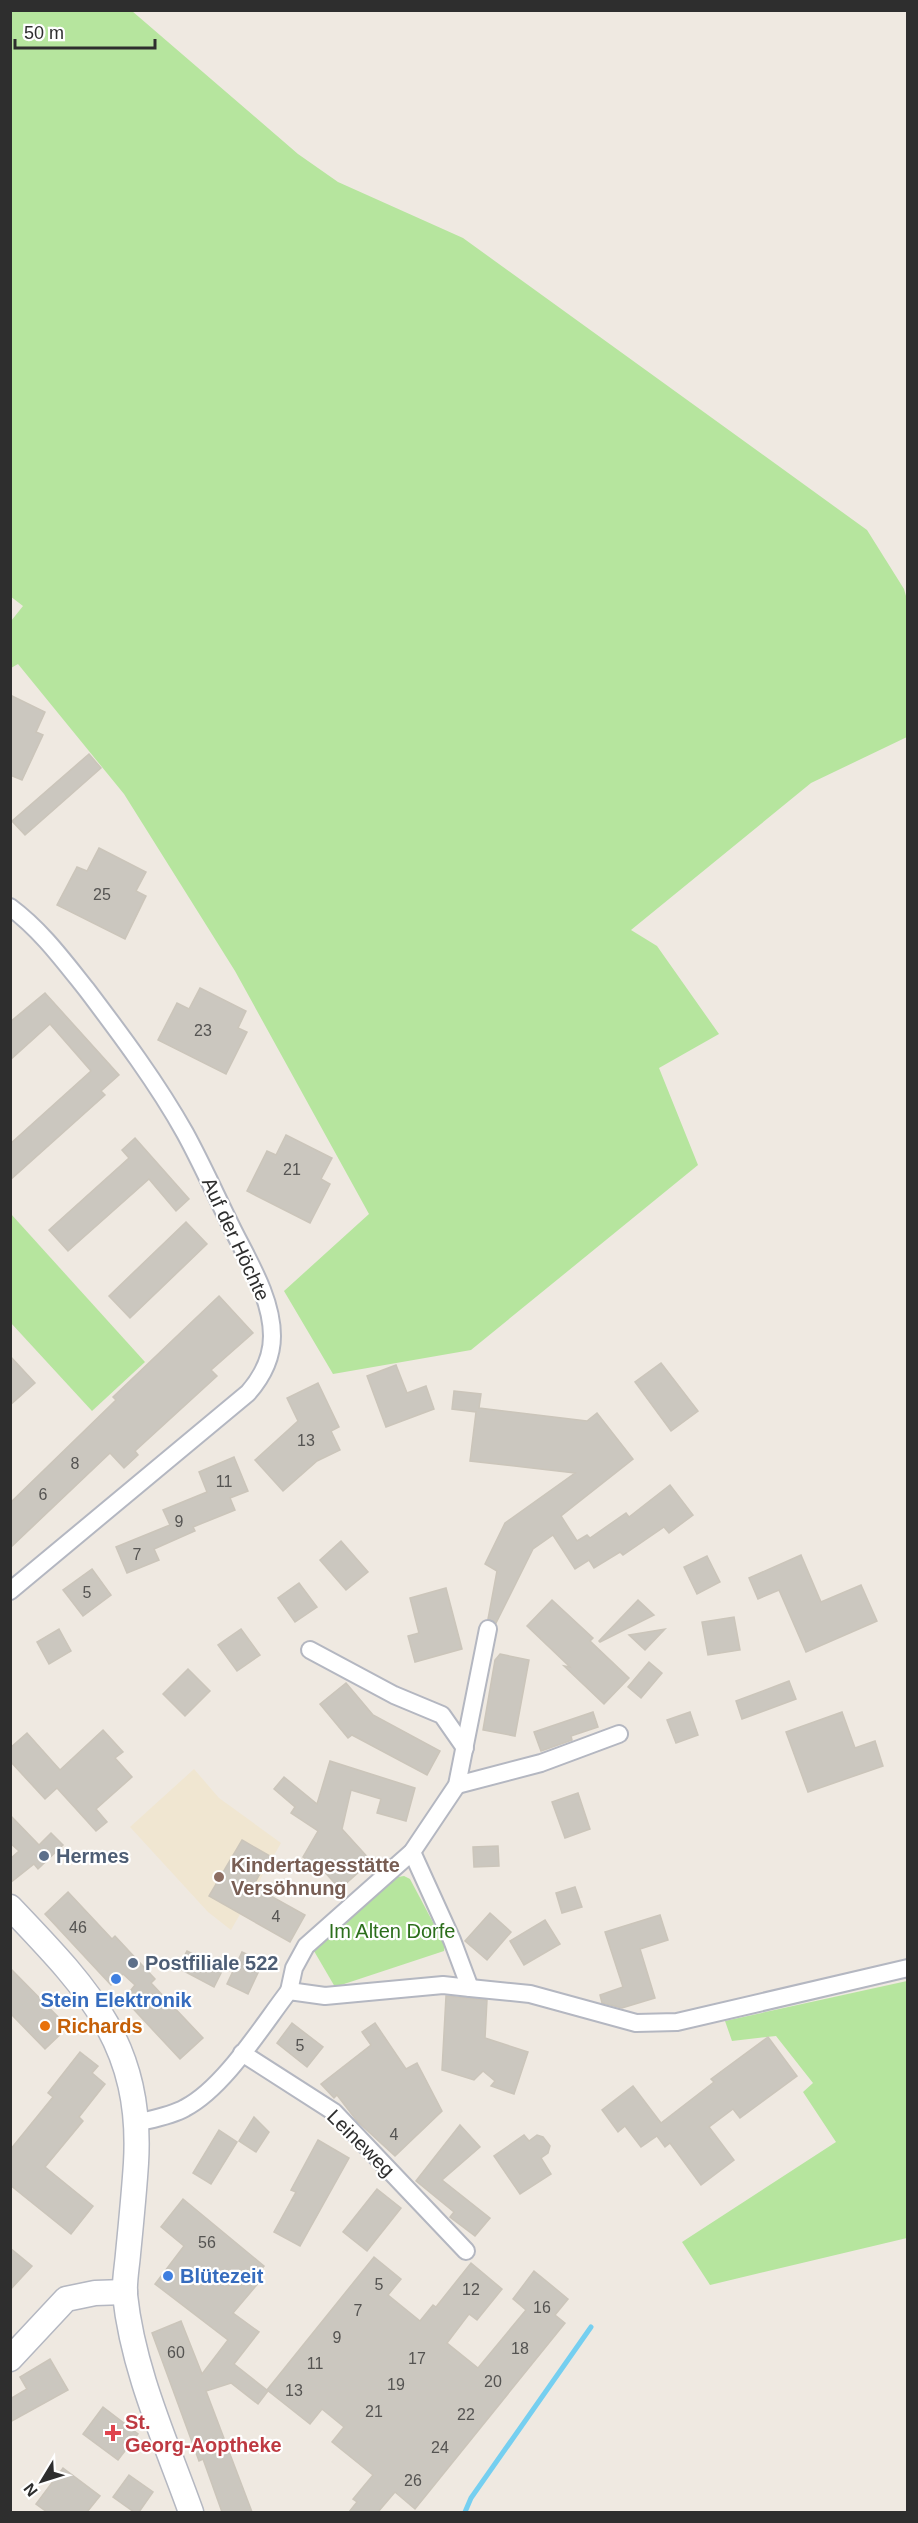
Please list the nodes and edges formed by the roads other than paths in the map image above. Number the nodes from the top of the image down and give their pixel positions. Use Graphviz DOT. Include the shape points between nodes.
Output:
graph roads {
  1 [pos="10,907"];
  2 [pos="11,1588"];
  3 [pos="488,1629"];
  4 [pos="310,1650"];
  5 [pos="619,1734"];
  6 [pos="465,1748"];
  7 [pos="457,1785"];
  8 [pos="412,1852"];
  9 [pos="13,1917"];
  10 [pos="908,1968"];
  11 [pos="470,1988"];
  12 [pos="289,1991"];
  13 [pos="242,2053"];
  14 [pos="136,2123"];
  15 [pos="466,2251"];
  16 [pos="125,2292"];
  17 [pos="10,2359"];
  18 [pos="191,2512"];
  1 -- 2 [label="street, Auf der Höchte" via="30,922 62,958 118,1030 184,1132 258,1282 272,1336 269,1359 248,1393"];
  3 -- 6 [label="street"];
  4 -- 6 [label="street" via="394,1695 442,1715"];
  5 -- 7 [label="street" via="541,1763"];
  6 -- 7 [label="street"];
  7 -- 8 [label="street"];
  8 -- 11 [label="street"];
  8 -- 12 [label="street" via="306,1946 294,1968"];
  9 -- 14 [label="street" via="65,1965 97,2005 124,2065"];
  10 -- 11 [label="street" via="676,2022 636,2023 530,1994"];
  11 -- 12 [label="street" via="443,1985 325,1996"];
  12 -- 13 [label="street"];
  13 -- 14 [label="street" via="207,2094 183,2109"];
  13 -- 15 [label="street, Leineweg" via="334,2112"];
  14 -- 16 [label="street"];
  16 -- 17 [label="street" via="66,2299"];
  16 -- 18 [label="street" via="131,2338 142,2375"];
}
